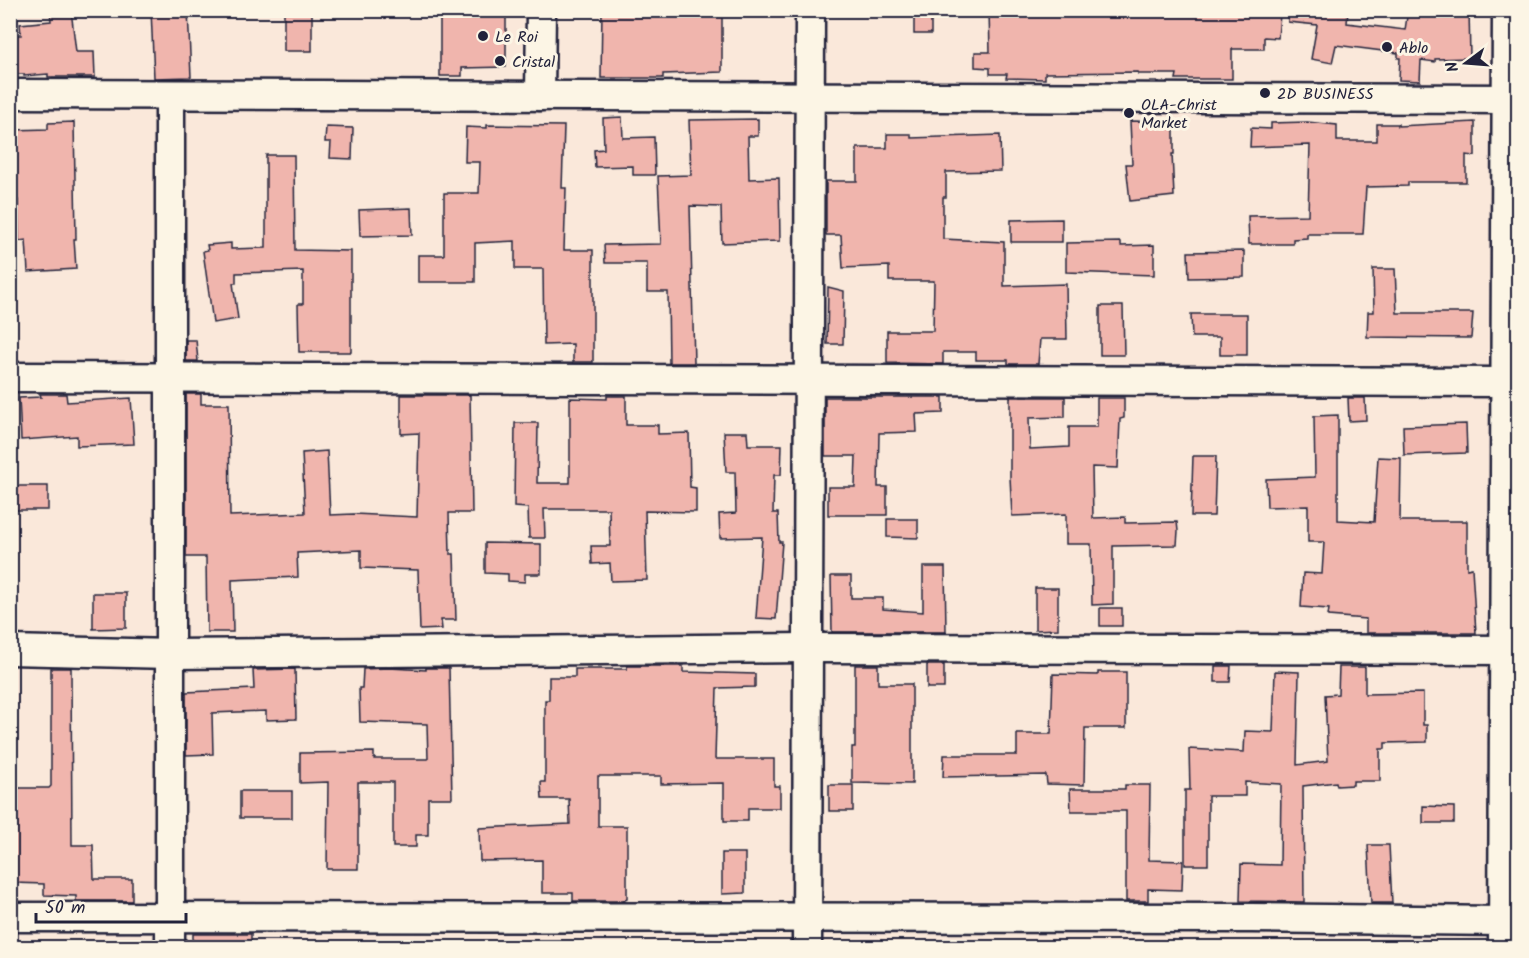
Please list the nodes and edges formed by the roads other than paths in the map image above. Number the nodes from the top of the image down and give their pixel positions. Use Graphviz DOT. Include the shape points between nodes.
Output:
graph roads {
  1 [pos="541,10"];
  2 [pos="810,10"];
  3 [pos="1507,10"];
  4 [pos="10,94"];
  5 [pos="170,95"];
  6 [pos="540,96"];
  7 [pos="810,97"];
  8 [pos="1513,99"];
  9 [pos="10,377"];
  10 [pos="170,378"];
  11 [pos="809,379"];
  12 [pos="1505,382"];
  13 [pos="808,648"];
  14 [pos="10,650"];
  15 [pos="1511,650"];
  16 [pos="170,654"];
  17 [pos="10,917"];
  18 [pos="170,917"];
  19 [pos="808,918"];
  20 [pos="1503,934"];
  21 [pos="170,948"];
  22 [pos="807,948"];
  1 -- 6 [label="street"];
  2 -- 7 [label="street"];
  3 -- 8 [label="street"];
  4 -- 5 [label="street"];
  5 -- 6 [label="street"];
  5 -- 10 [label="street"];
  6 -- 7 [label="street"];
  7 -- 8 [label="street"];
  7 -- 11 [label="street"];
  8 -- 12 [label="street"];
  9 -- 10 [label="street"];
  10 -- 11 [label="street"];
  10 -- 16 [label="street"];
  11 -- 12 [label="street"];
  11 -- 13 [label="street"];
  12 -- 15 [label="street"];
  13 -- 15 [label="street"];
  13 -- 16 [label="street"];
  13 -- 19 [label="street"];
  14 -- 16 [label="street"];
  15 -- 20 [label="street"];
  16 -- 18 [label="street"];
  17 -- 18 [label="street"];
  18 -- 19 [label="street"];
  18 -- 21 [label="street"];
  19 -- 20 [label="street" via="1250,918"];
  19 -- 22 [label="street"];
}
